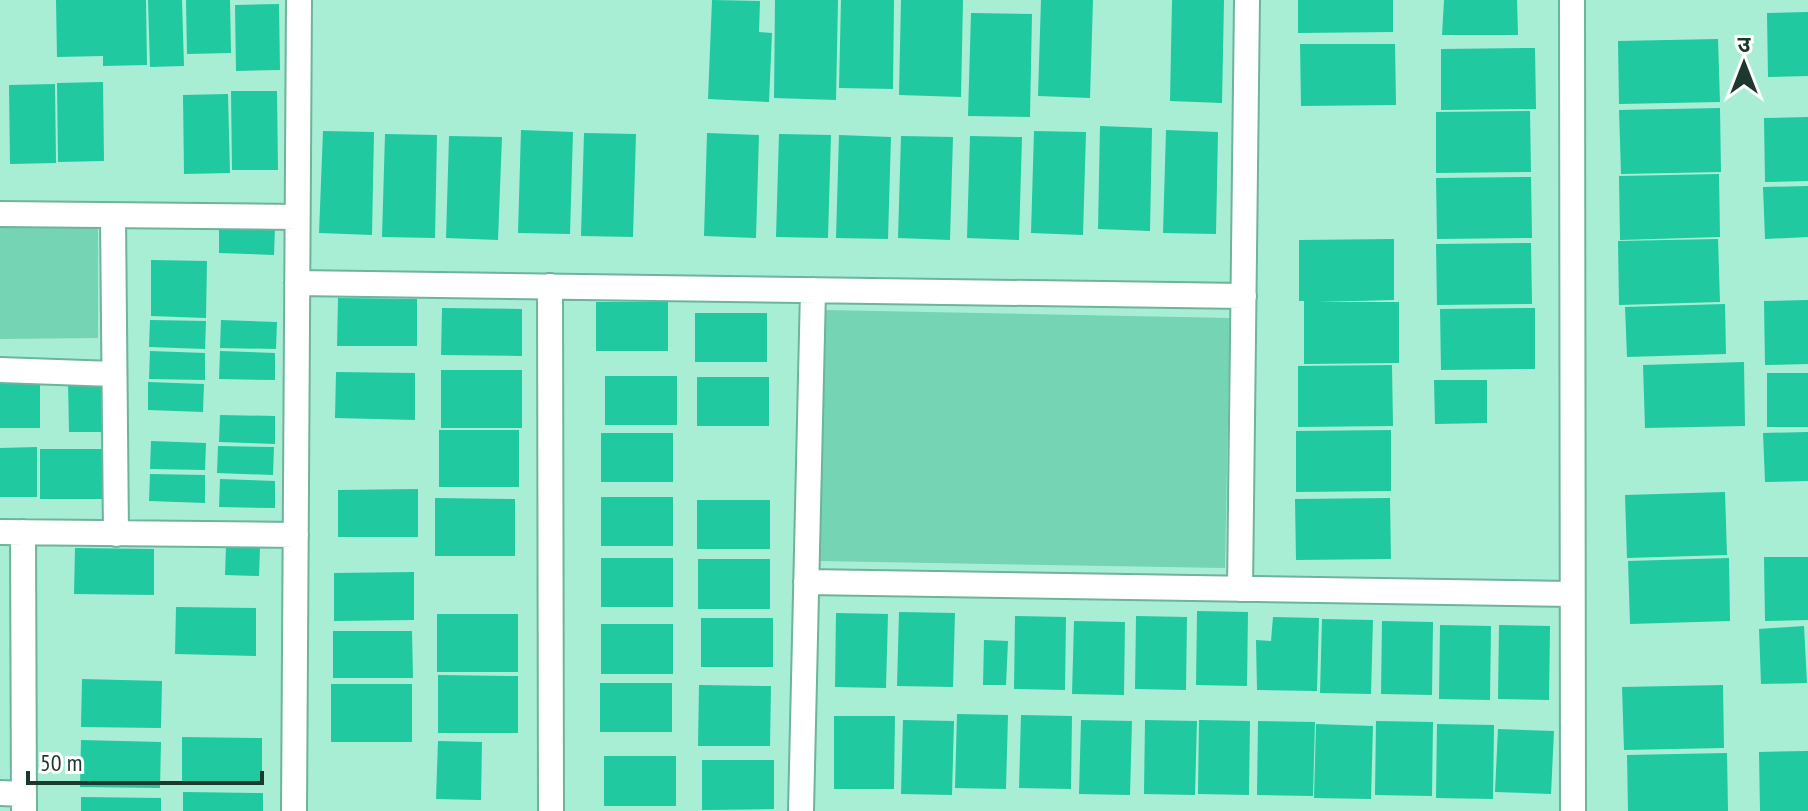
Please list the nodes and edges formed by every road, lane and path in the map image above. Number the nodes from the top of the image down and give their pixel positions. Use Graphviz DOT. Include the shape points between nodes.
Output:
graph roads {
  1 [pos="299,0"];
  2 [pos="1247,0"];
  3 [pos="1572,0"];
  4 [pos="0,214"];
  5 [pos="113,216"];
  6 [pos="297,217"];
  7 [pos="297,283"];
  8 [pos="550,286"];
  9 [pos="813,290"];
  10 [pos="1244,296"];
  11 [pos="0,370"];
  12 [pos="114,374"];
  13 [pos="12,532"];
  14 [pos="116,534"];
  15 [pos="296,535"];
  16 [pos="806,582"];
  17 [pos="1240,589"];
  18 [pos="1572,594"];
  19 [pos="16,799"];
  20 [pos="294,811"];
  21 [pos="551,811"];
  22 [pos="801,811"];
  23 [pos="1573,811"];
  1 -- 6 [label="street"];
  2 -- 10 [label="street"];
  3 -- 18 [label="street"];
  4 -- 5 [label="street"];
  5 -- 6 [label="street"];
  5 -- 12 [label="street"];
  6 -- 7 [label="street"];
  7 -- 8 [label="street"];
  7 -- 15 [label="street"];
  8 -- 9 [label="street"];
  8 -- 21 [label="street"];
  9 -- 10 [label="street"];
  9 -- 16 [label="street"];
  10 -- 17 [label="street"];
  11 -- 12 [label="street"];
  12 -- 14 [label="street"];
  13 -- 14 [label="street"];
  13 -- 19 [label="street"];
  14 -- 15 [label="street"];
  15 -- 20 [label="street"];
  16 -- 17 [label="street"];
  16 -- 22 [label="street"];
  17 -- 18 [label="street"];
  18 -- 23 [label="street"];
}
